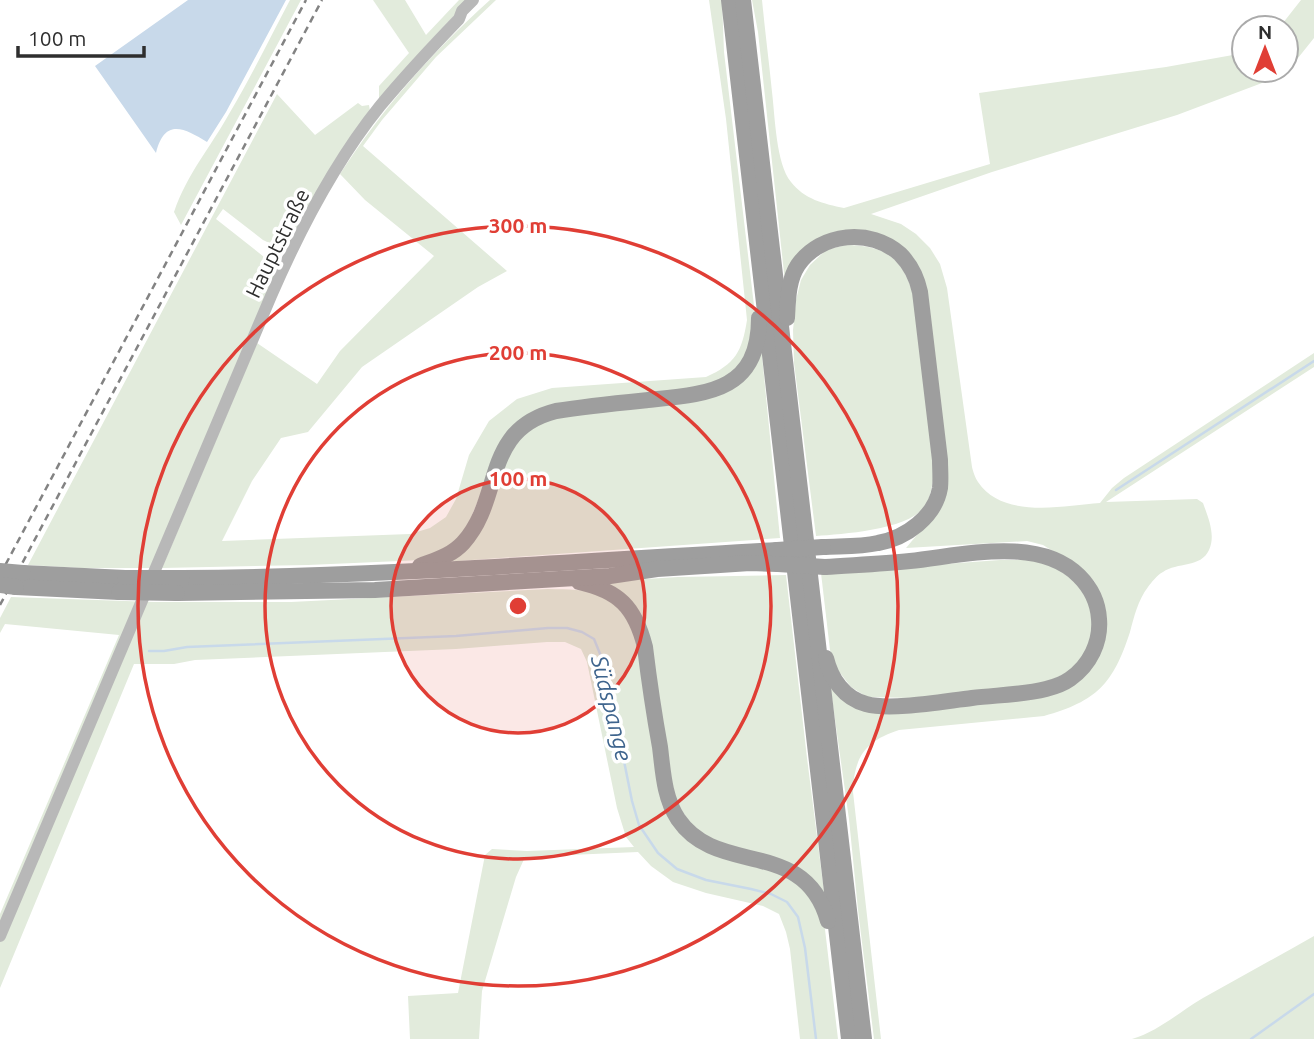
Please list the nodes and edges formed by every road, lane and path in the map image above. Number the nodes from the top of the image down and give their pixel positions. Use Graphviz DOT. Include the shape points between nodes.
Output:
graph roads {
  1 [pos="473,0"];
  2 [pos="484,0"];
  3 [pos="729,0"];
  4 [pos="743,0"];
  5 [pos="459,19"];
  6 [pos="762,283"];
  7 [pos="782,341"];
  8 [pos="777,557"];
  9 [pos="0,571"];
  10 [pos="404,572"];
  11 [pos="563,579"];
  12 [pos="13,582"];
  13 [pos="180,586"];
  14 [pos="817,626"];
  15 [pos="0,936"];
  16 [pos="839,956"];
  17 [pos="849,1039"];
  18 [pos="864,1039"];
  1 -- 5 [label="main road"];
  2 -- 5 [label="main road"];
  3 -- 6 [label="highway"];
  4 -- 7 [label="highway"];
  5 -- 15 [label="main road, Hauptstraße" via="379,107 337,167 298,237"];
  6 -- 10 [label="highway" via="755,348 730,382 702,394 556,411 529,422 505,447 481,513 463,543 445,557"];
  6 -- 16 [label="highway"];
  7 -- 8 [label="highway, bridge" via="794,273 819,246 845,237 864,237 901,255 920,292 940,488 921,522 898,537"];
  7 -- 14 [label="highway"];
  8 -- 10 [label="highway"];
  8 -- 11 [label="highway"];
  8 -- 14 [label="highway, bridge" via="825,567 1003,552 1037,555 1074,571 1090,588 1098,609 1093,651 1081,670 1062,684 875,706 839,687 828,668"];
  9 -- 12 [label="highway, bridge"];
  10 -- 13 [label="highway"];
  11 -- 13 [label="highway" via="340,592"];
  11 -- 16 [label="highway" via="607,591 635,617 645,647 667,792 677,818 709,846 778,866 806,881 822,904"];
  12 -- 13 [label="highway, bridge"];
  14 -- 18 [label="highway"];
  16 -- 17 [label="highway"];
}
